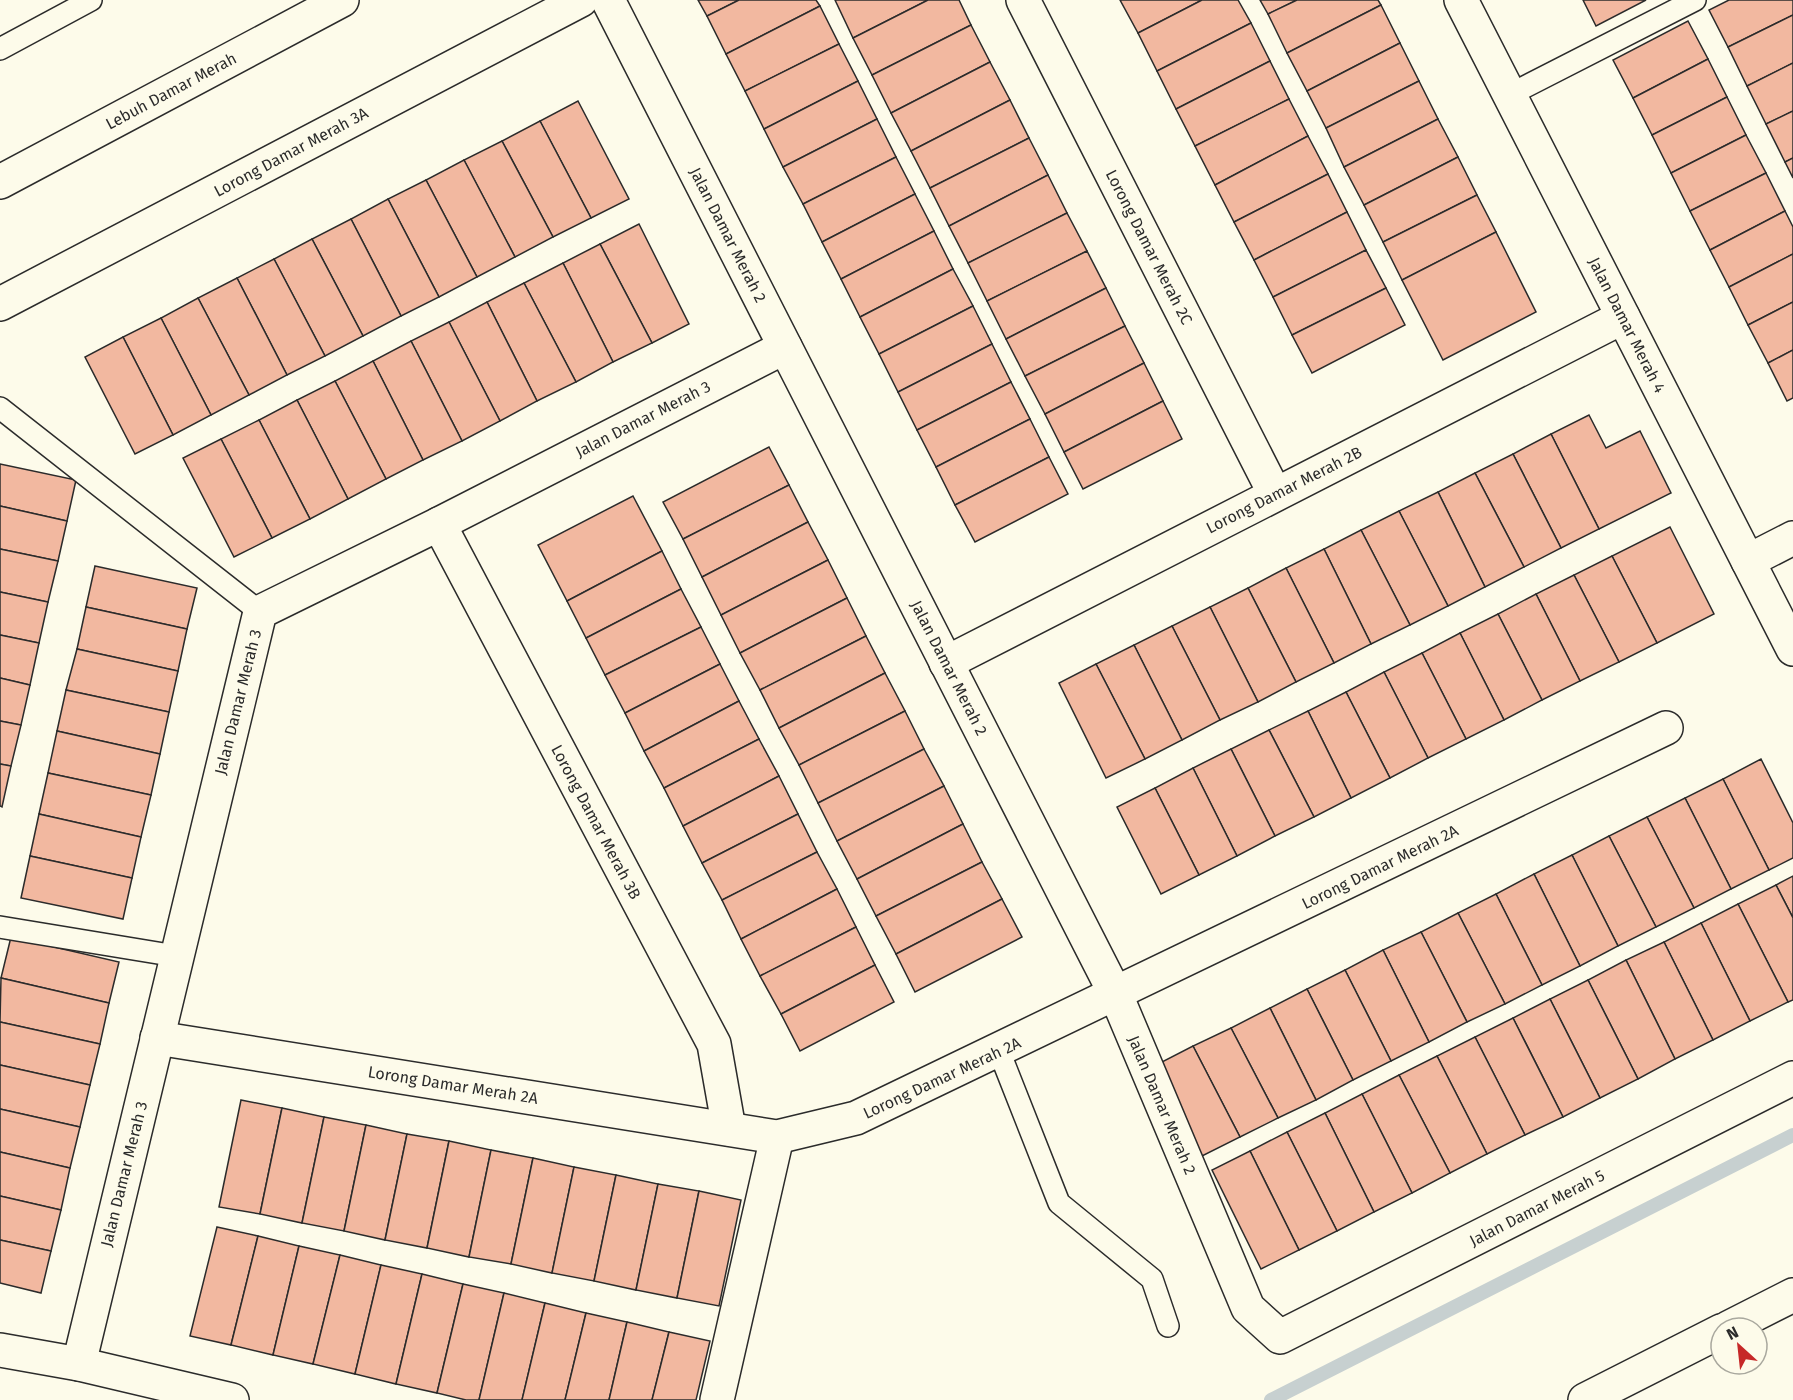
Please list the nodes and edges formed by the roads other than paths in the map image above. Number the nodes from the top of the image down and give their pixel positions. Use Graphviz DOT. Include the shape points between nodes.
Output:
graph roads {
  1 [pos="92,0"];
  2 [pos="342,0"];
  3 [pos="582,0"];
  4 [pos="608,0"];
  5 [pos="1023,0"];
  6 [pos="1461,0"];
  7 [pos="1695,0"];
  8 [pos="0,49"];
  9 [pos="1509,94"];
  10 [pos="0,182"];
  11 [pos="0,304"];
  12 [pos="1623,317"];
  13 [pos="785,347"];
  14 [pos="0,408"];
  15 [pos="1275,494"];
  16 [pos="438,524"];
  17 [pos="1793,538"];
  18 [pos="1748,561"];
  19 [pos="260,612"];
  20 [pos="1793,650"];
  21 [pos="946,663"];
  22 [pos="1666,728"];
  23 [pos="0,927"];
  24 [pos="176,956"];
  25 [pos="1116,995"];
  26 [pos="157,1038"];
  27 [pos="999,1051"];
  28 [pos="1793,1078"];
  29 [pos="729,1128"];
  30 [pos="777,1137"];
  31 [pos="1793,1295"];
  32 [pos="1752,1316"];
  33 [pos="1168,1326"];
  34 [pos="1280,1337"];
  35 [pos="1709,1338"];
  36 [pos="0,1350"];
  37 [pos="79,1364"];
  38 [pos="1618,1392"];
  39 [pos="232,1400"];
  40 [pos="717,1400"];
  41 [pos="1585,1400"];
  1 -- 8 [label="lane"];
  2 -- 10 [label="street, Lebuh Damar Merah"];
  3 -- 11 [label="street, Lorong Damar Merah 3A"];
  4 -- 13 [label="street, Jalan Damar Merah 2"];
  5 -- 15 [label="street, Lorong Damar Merah 2C"];
  6 -- 9 [label="street, Jalan Damar Merah 4"];
  7 -- 9 [label="lane"];
  9 -- 12 [label="street, Jalan Damar Merah 4"];
  12 -- 15 [label="street, Lorong Damar Merah 2B"];
  12 -- 18 [label="street, Jalan Damar Merah 4"];
  13 -- 16 [label="street, Jalan Damar Merah 3"];
  13 -- 21 [label="street, Jalan Damar Merah 2"];
  14 -- 19 [label="lane"];
  15 -- 21 [label="street, Lorong Damar Merah 2B"];
  16 -- 19 [label="street, Jalan Damar Merah 3"];
  16 -- 29 [label="street, Lorong Damar Merah 3B" via="714,1044"];
  17 -- 18 [label="street"];
  18 -- 20 [label="street, Jalan Damar Merah 4"];
  19 -- 24 [label="street, Jalan Damar Merah 3"];
  21 -- 25 [label="street, Jalan Damar Merah 2"];
  22 -- 25 [label="street, Lorong Damar Merah 2A"];
  23 -- 24 [label="lane"];
  24 -- 26 [label="street, Jalan Damar Merah 3"];
  25 -- 27 [label="street, Lorong Damar Merah 2A"];
  25 -- 34 [label="street, Jalan Damar Merah 2" via="1248,1308"];
  26 -- 29 [label="street, Lorong Damar Merah 2A"];
  26 -- 37 [label="street, Jalan Damar Merah 3"];
  27 -- 30 [label="street, Lorong Damar Merah 2A" via="856,1118"];
  27 -- 33 [label="lane" via="1059,1203 1152,1279"];
  28 -- 34 [label="street, Jalan Damar Merah 5"];
  29 -- 30 [label="street, Lorong Damar Merah 2A"];
  30 -- 40 [label="street"];
  31 -- 32 [label="street"];
  35 -- 38 [label="street"];
  36 -- 37 [label="street"];
  37 -- 39 [label="street"];
  38 -- 41 [label="street"];
}
